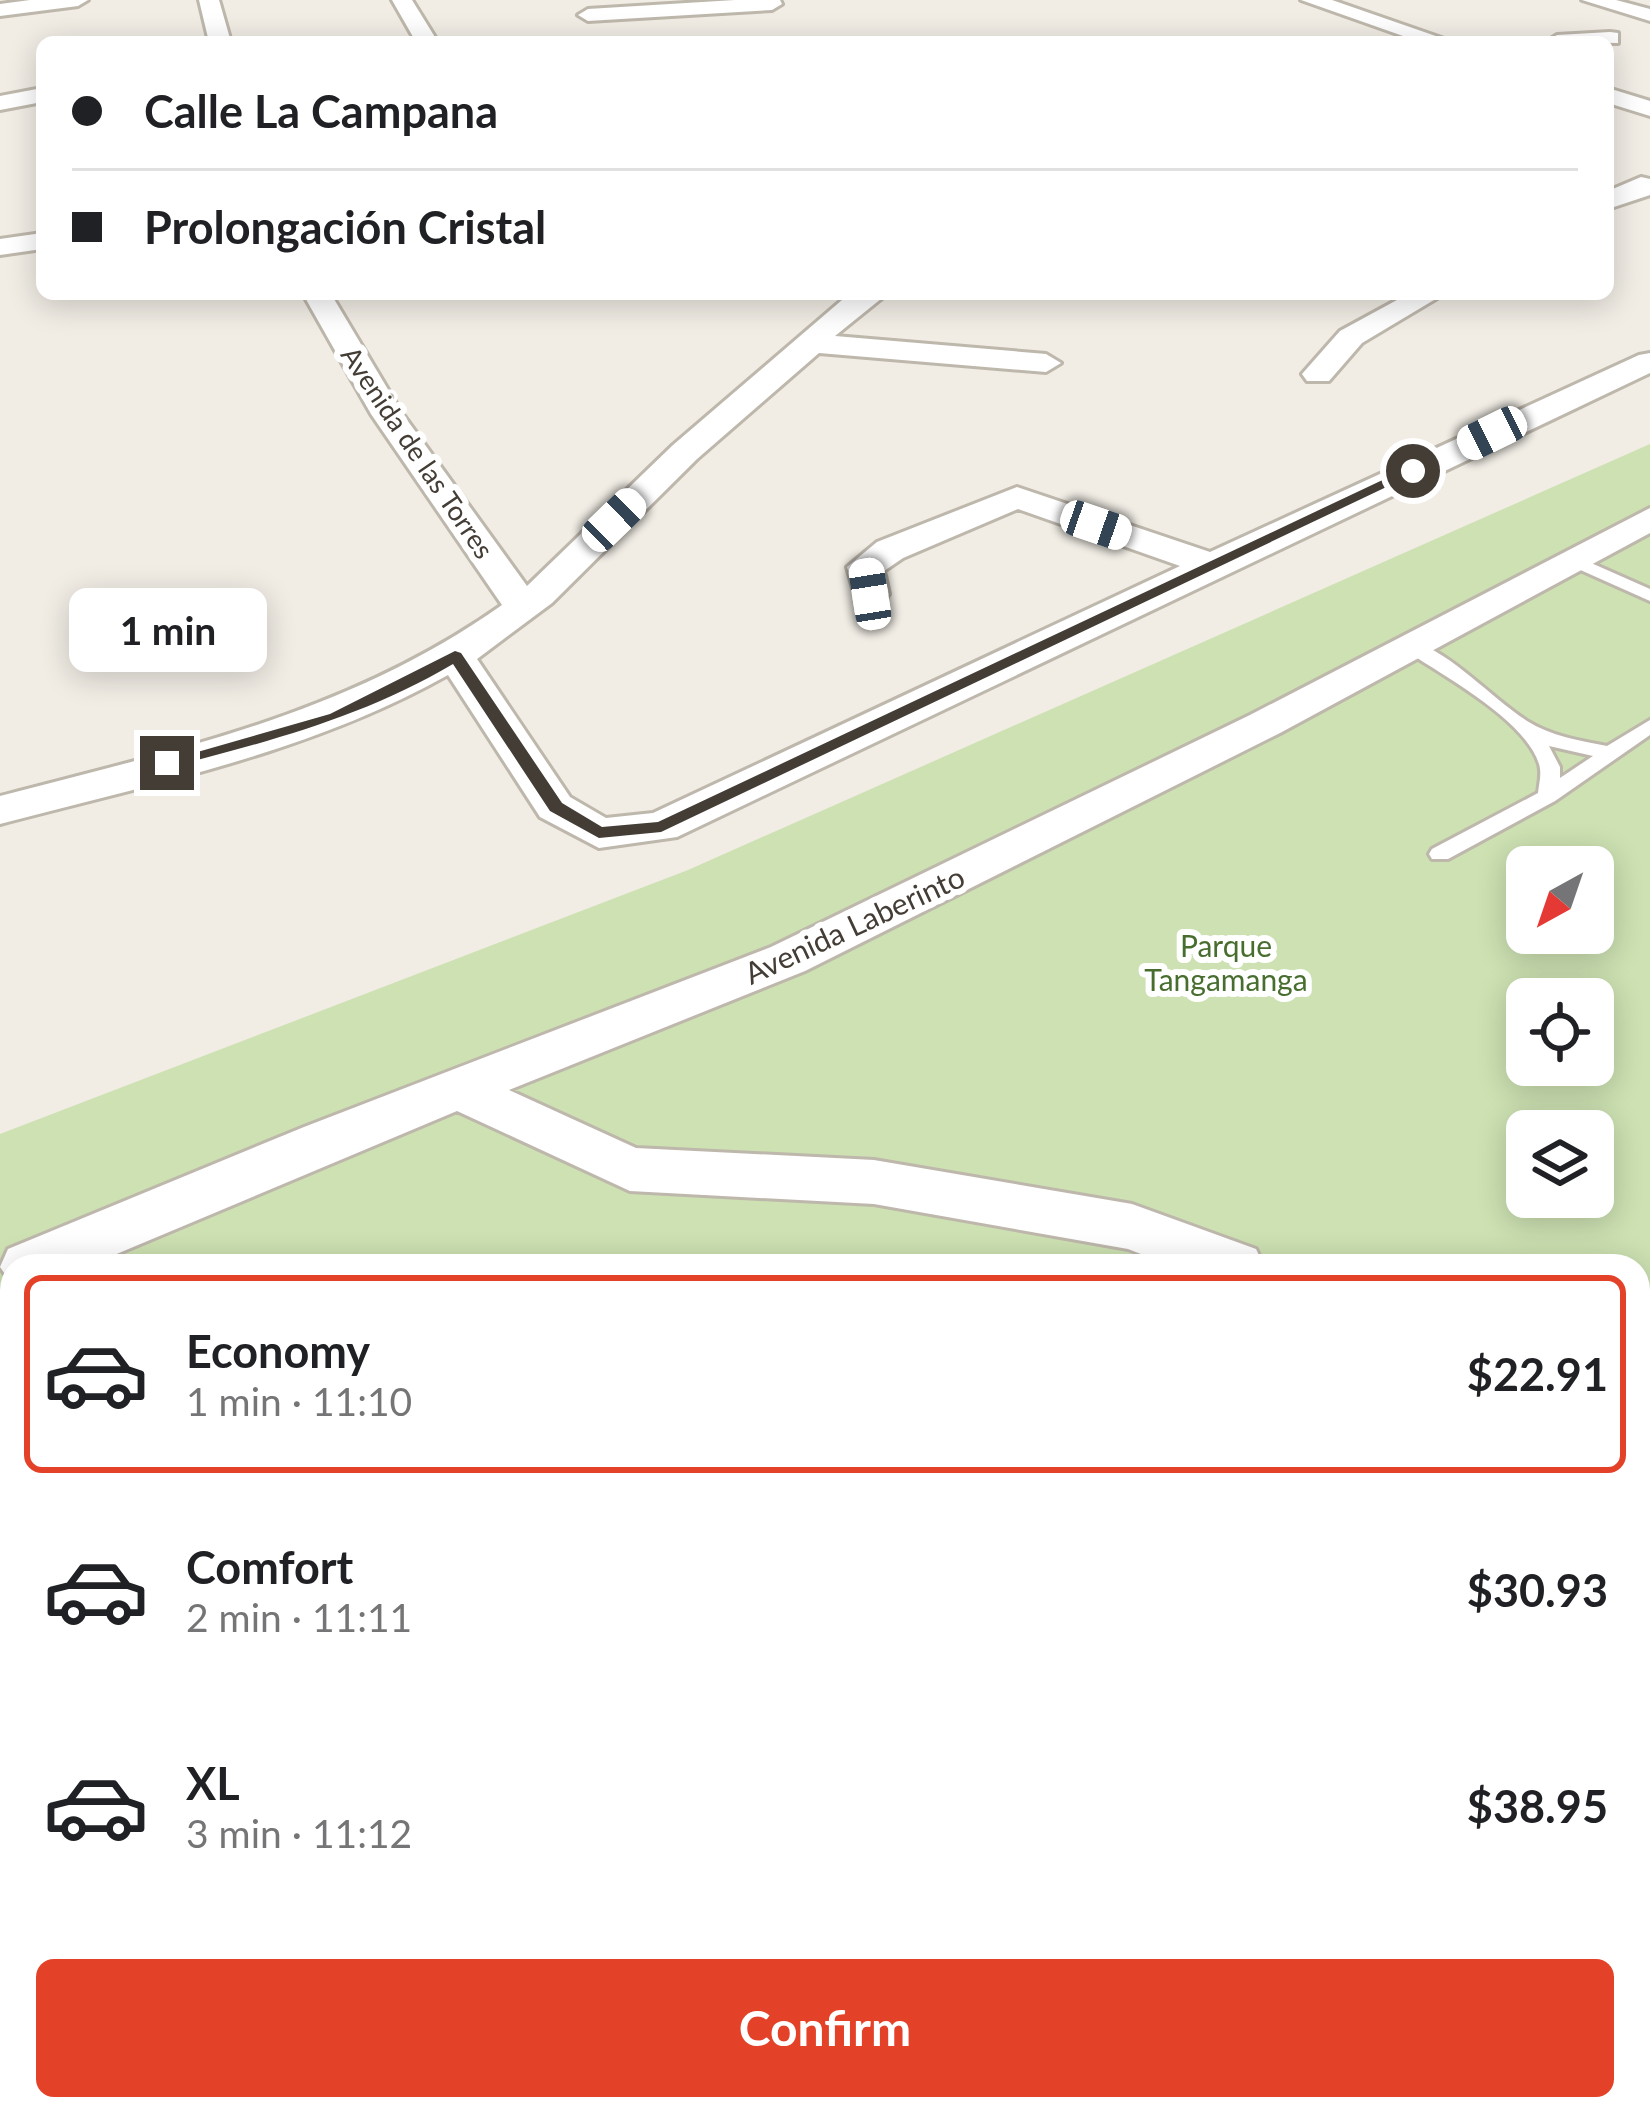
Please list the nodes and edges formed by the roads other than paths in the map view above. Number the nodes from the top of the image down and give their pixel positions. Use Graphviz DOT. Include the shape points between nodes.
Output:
graph roads {
  1 [pos="208,0"];
  2 [pos="402,0"];
  3 [pos="1311,0"];
  4 [pos="1592,0"];
  5 [pos="67,1"];
  6 [pos="772,4"];
  7 [pos="583,8"];
  8 [pos="0,10"];
  9 [pos="1650,15"];
  10 [pos="1415,33"];
  11 [pos="218,36"];
  12 [pos="423,36"];
  13 [pos="595,36"];
  14 [pos="1407,36"];
  15 [pos="1424,36"];
  16 [pos="36,96"];
  17 [pos="1614,97"];
  18 [pos="0,103"];
  19 [pos="1650,109"];
  20 [pos="1647,194"];
  21 [pos="1614,199"];
  22 [pos="36,242"];
  23 [pos="0,248"];
  24 [pos="320,300"];
  25 [pos="849,300"];
  26 [pos="1419,300"];
  27 [pos="812,343"];
  28 [pos="1650,362"];
  29 [pos="1046,363"];
  30 [pos="1318,374"];
  31 [pos="1650,519"];
  32 [pos="1573,560"];
  33 [pos="1215,566"];
  34 [pos="870,594"];
  35 [pos="1650,596"];
  36 [pos="524,608"];
  37 [pos="1412,646"];
  38 [pos="455,656"];
  39 [pos="1508,714"];
  40 [pos="1650,726"];
  41 [pos="1611,753"];
  42 [pos="1548,796"];
  43 [pos="0,810"];
  44 [pos="1440,854"];
  45 [pos="459,1089"];
  46 [pos="57,1254"];
  47 [pos="1204,1254"];
  1 -- 11 [label="street"];
  2 -- 12 [label="street"];
  3 -- 10 [label="street"];
  4 -- 9 [label="street"];
  5 -- 8 [label="street"];
  6 -- 7 [label="street"];
  7 -- 13 [label="street"];
  10 -- 14 [label="street"];
  10 -- 15 [label="street"];
  16 -- 18 [label="street"];
  17 -- 19 [label="street"];
  20 -- 21 [label="street"];
  22 -- 23 [label="street"];
  24 -- 36 [label="street, Avenida de las Torres" via="387,414"];
  25 -- 27 [label="street"];
  26 -- 30 [label="street" via="1351,337"];
  27 -- 29 [label="street"];
  27 -- 36 [label="street" via="704,433"];
  28 -- 33 [label="street"];
  31 -- 32 [label="street, Avenida Laberinto"];
  32 -- 35 [label="lane"];
  32 -- 37 [label="street, Avenida Laberinto"];
  33 -- 34 [label="street" via="1017,497 890,550 865,567"];
  33 -- 38 [label="street" via="661,827 599,833 556,807"];
  36 -- 38 [label="street"];
  37 -- 39 [label="lane"];
  37 -- 45 [label="street, Avenida Laberinto" via="788,959"];
  38 -- 43 [label="street" via="335,717"];
  39 -- 41 [label="lane" via="1558,742"];
  39 -- 42 [label="lane" via="1550,767"];
  40 -- 41 [label="lane"];
  41 -- 42 [label="lane"];
  42 -- 44 [label="lane"];
  45 -- 46 [label="street, Avenida Laberinto"];
  45 -- 47 [label="street" via="629,1169 874,1182 1132,1227"];
}
